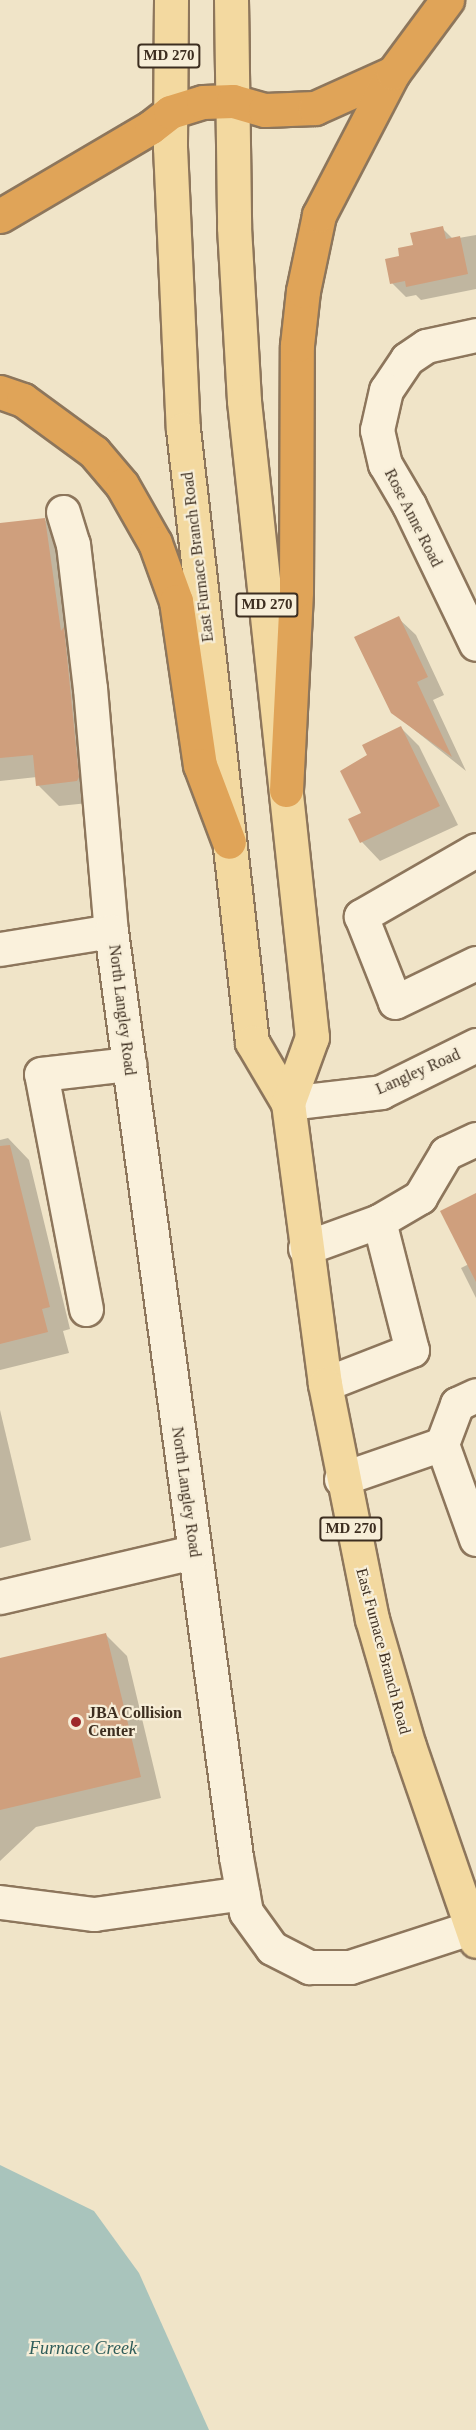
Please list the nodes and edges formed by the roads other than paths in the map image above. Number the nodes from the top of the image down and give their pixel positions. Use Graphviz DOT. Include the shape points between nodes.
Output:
graph roads {
  1 [pos="171,0"];
  2 [pos="231,0"];
  3 [pos="447,0"];
  4 [pos="393,73"];
  5 [pos="233,101"];
  6 [pos="170,112"];
  7 [pos="0,216"];
  8 [pos="476,335"];
  9 [pos="0,392"];
  10 [pos="63,512"];
  11 [pos="476,644"];
  12 [pos="286,790"];
  13 [pos="229,842"];
  14 [pos="476,850"];
  15 [pos="111,931"];
  16 [pos="0,949"];
  17 [pos="476,963"];
  18 [pos="476,1045"];
  19 [pos="129,1064"];
  20 [pos="288,1103"];
  21 [pos="476,1138"];
  22 [pos="379,1221"];
  23 [pos="305,1248"];
  24 [pos="86,1309"];
  25 [pos="325,1384"];
  26 [pos="476,1395"];
  27 [pos="441,1444"];
  28 [pos="341,1479"];
  29 [pos="476,1539"];
  30 [pos="194,1552"];
  31 [pos="0,1597"];
  32 [pos="243,1893"];
  33 [pos="0,1902"];
  34 [pos="474,1932"];
  1 -- 6 [label="main road, East Furnace Branch Road / MD 270"];
  2 -- 5 [label="main road, East Furnace Branch Road / MD 270"];
  3 -- 4 [label="highway"];
  4 -- 5 [label="highway" via="315,108 265,110"];
  4 -- 12 [label="highway" via="319,215 303,291 297,345 296,591"];
  5 -- 6 [label="highway" via="203,102"];
  5 -- 12 [label="main road, East Furnace Branch Road / MD 270" via="234,227 244,401"];
  6 -- 7 [label="highway"];
  6 -- 13 [label="main road, East Furnace Branch Road / MD 270" via="183,429"];
  8 -- 11 [label="street, Rose Anne Road" via="426,346 407,359 386,390 377,430 385,464"];
  9 -- 13 [label="highway" via="23,400 94,452 122,484 154,543 176,601 200,765"];
  10 -- 15 [label="street" via="73,544 90,688"];
  12 -- 20 [label="main road, East Furnace Branch Road / MD 270" via="312,1037"];
  13 -- 20 [label="main road, East Furnace Branch Road / MD 270" via="252,1042"];
  14 -- 17 [label="street" via="361,916 395,1002"];
  15 -- 16 [label="street, North Langley Road"];
  15 -- 19 [label="street, North Langley Road"];
  18 -- 20 [label="street, Langley Road" via="381,1092"];
  19 -- 24 [label="street" via="40,1074"];
  19 -- 30 [label="street, North Langley Road"];
  20 -- 23 [label="main road, East Furnace Branch Road / MD 270"];
  21 -- 22 [label="street" via="446,1153 420,1197"];
  22 -- 23 [label="street"];
  22 -- 25 [label="street" via="412,1350"];
  23 -- 25 [label="main road, East Furnace Branch Road / MD 270"];
  25 -- 28 [label="main road, East Furnace Branch Road / MD 270"];
  26 -- 27 [label="street" via="457,1404"];
  27 -- 28 [label="street"];
  27 -- 29 [label="street"];
  28 -- 34 [label="main road, East Furnace Branch Road / MD 270" via="388,1678"];
  30 -- 31 [label="street"];
  30 -- 32 [label="street, North Langley Road"];
  32 -- 33 [label="street" via="94,1914"];
  32 -- 34 [label="street, North Langley Road" via="246,1912 272,1948 309,1967 350,1967"];
}
